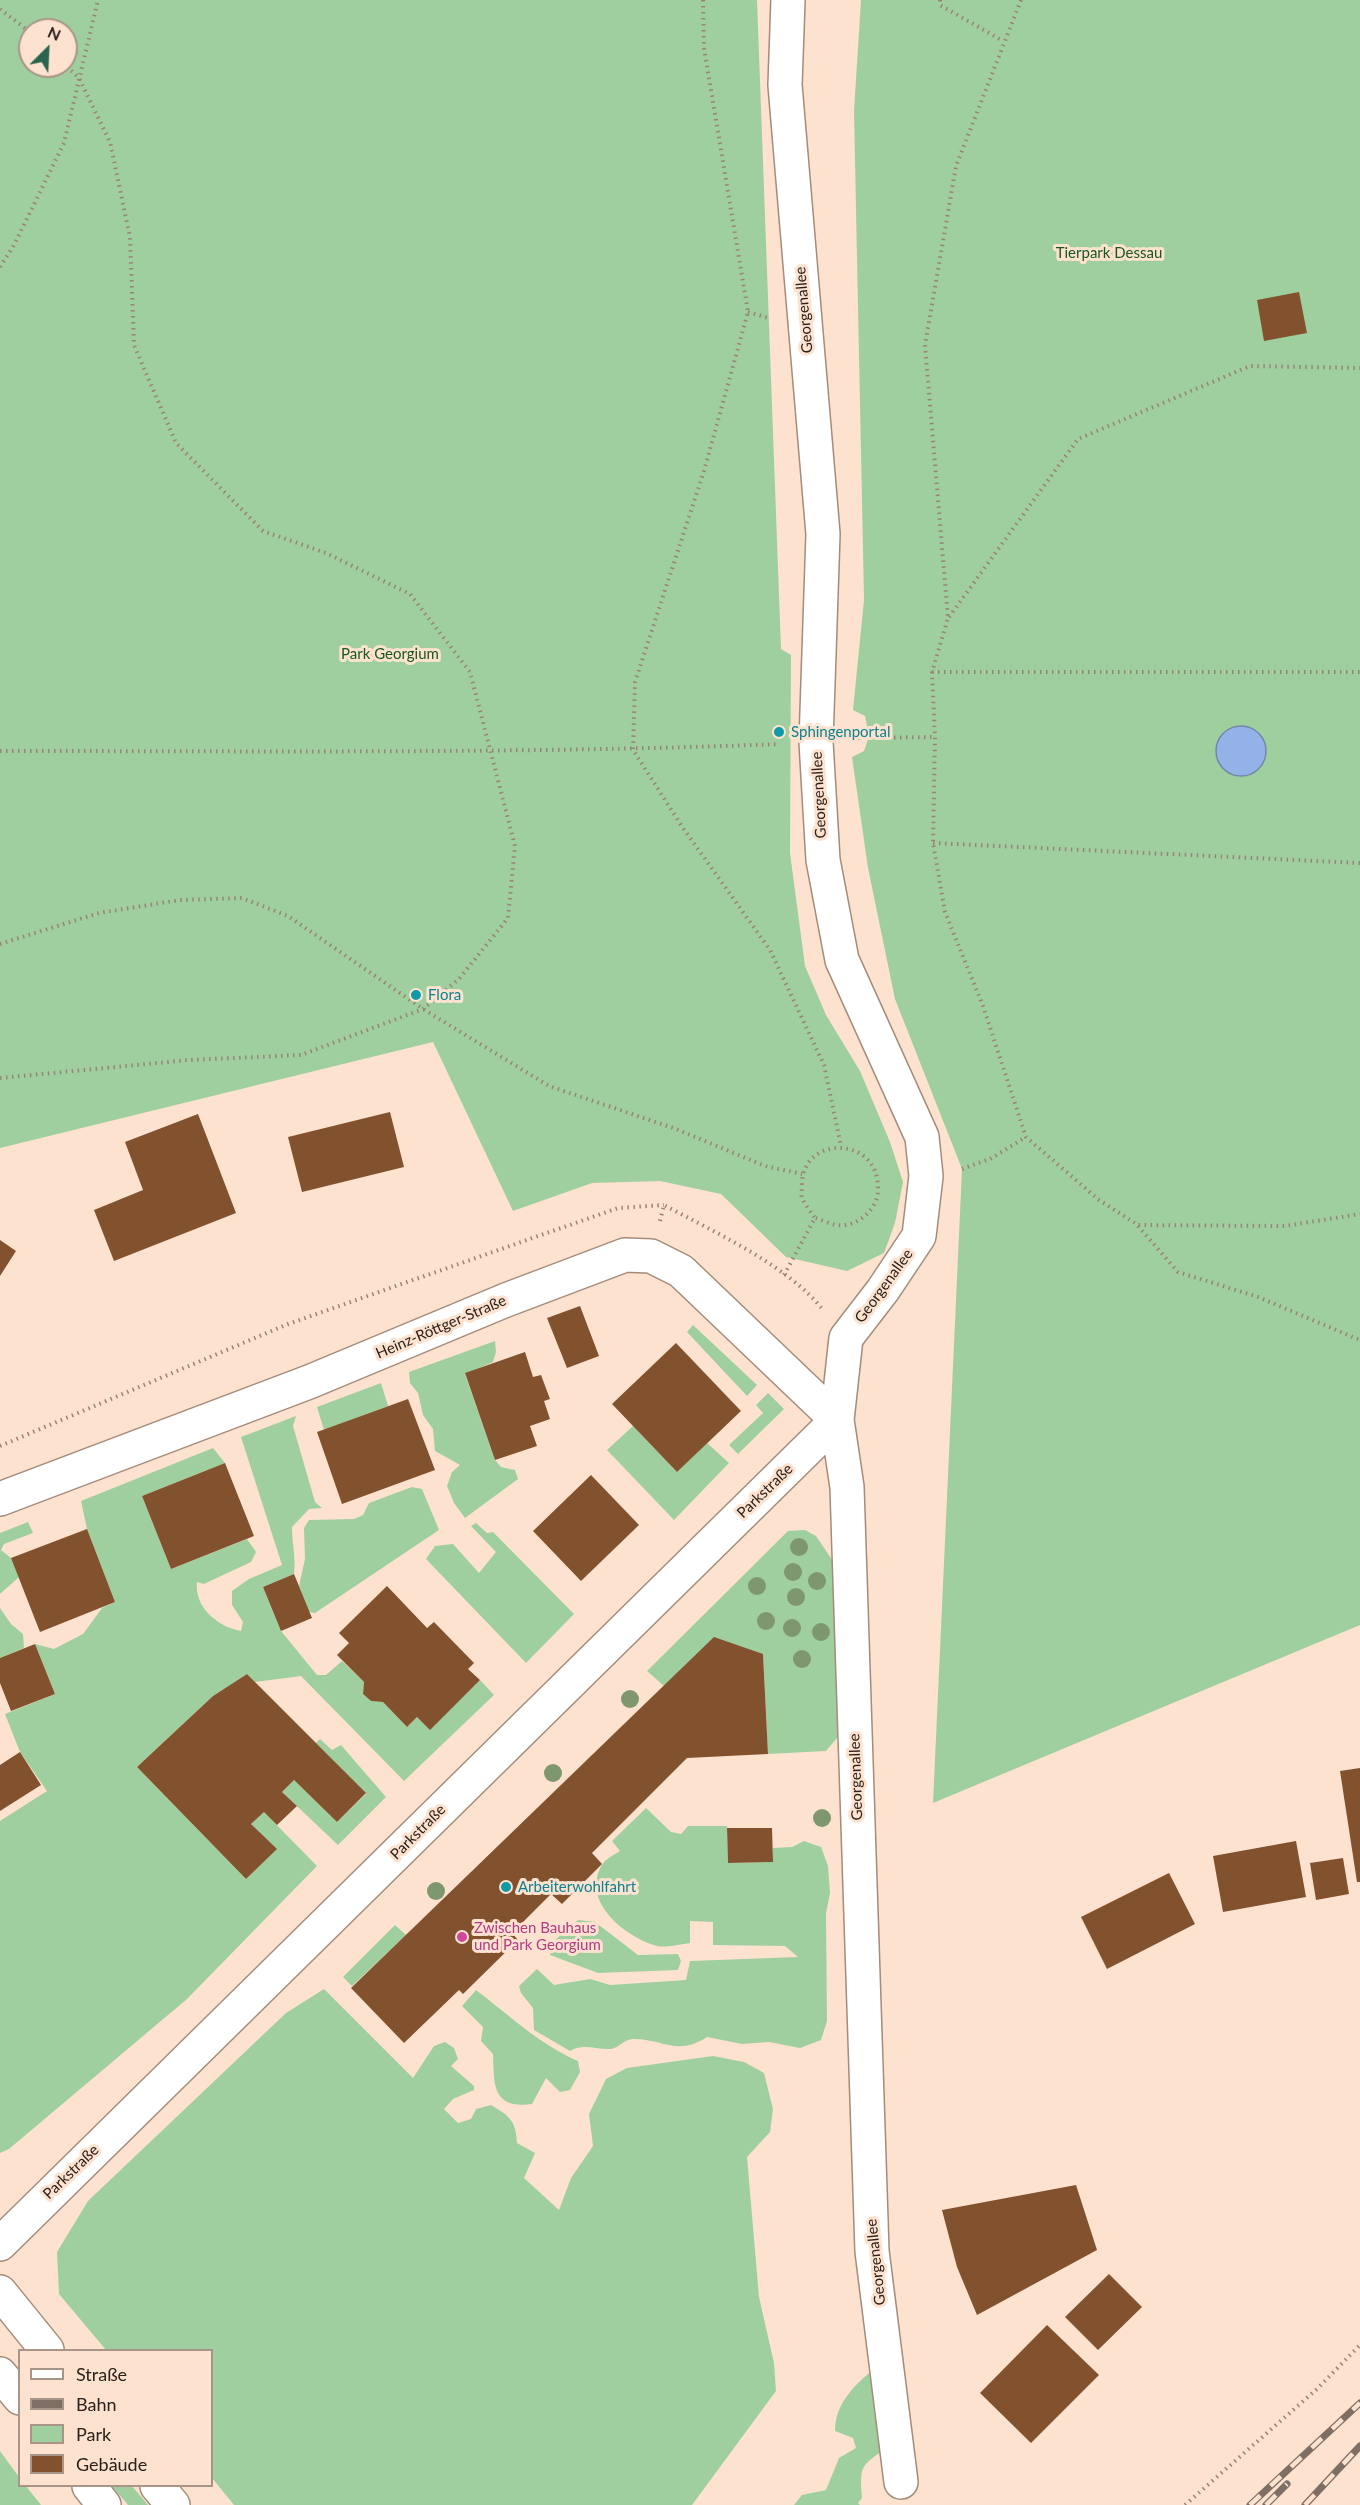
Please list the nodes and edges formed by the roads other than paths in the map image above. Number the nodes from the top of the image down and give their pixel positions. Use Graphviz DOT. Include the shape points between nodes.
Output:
graph roads {
  1 [pos="788,0"];
  2 [pos="837,1420"];
  3 [pos="0,1499"];
  4 [pos="0,2244"];
  5 [pos="0,2292"];
  6 [pos="46,2349"];
  7 [pos="0,2374"];
  8 [pos="18,2396"];
  9 [pos="901,2481"];
  10 [pos="90,2487"];
  11 [pos="158,2487"];
  12 [pos="104,2505"];
  13 [pos="173,2505"];
  1 -- 2 [label="street, Georgenallee" via="785,85 824,534 816,742 823,860 843,960 922,1137 926,1176 919,1236 846,1338"];
  2 -- 3 [label="street, Heinz-Röttger-Straße" via="681,1271 651,1256 625,1255 309,1382"];
  2 -- 4 [label="street, Parkstraße"];
  2 -- 9 [label="street, Georgenallee" via="847,1487 872,2251"];
  5 -- 6 [label="street"];
  7 -- 8 [label="street"];
  10 -- 12 [label="street"];
  11 -- 13 [label="street"];
}
